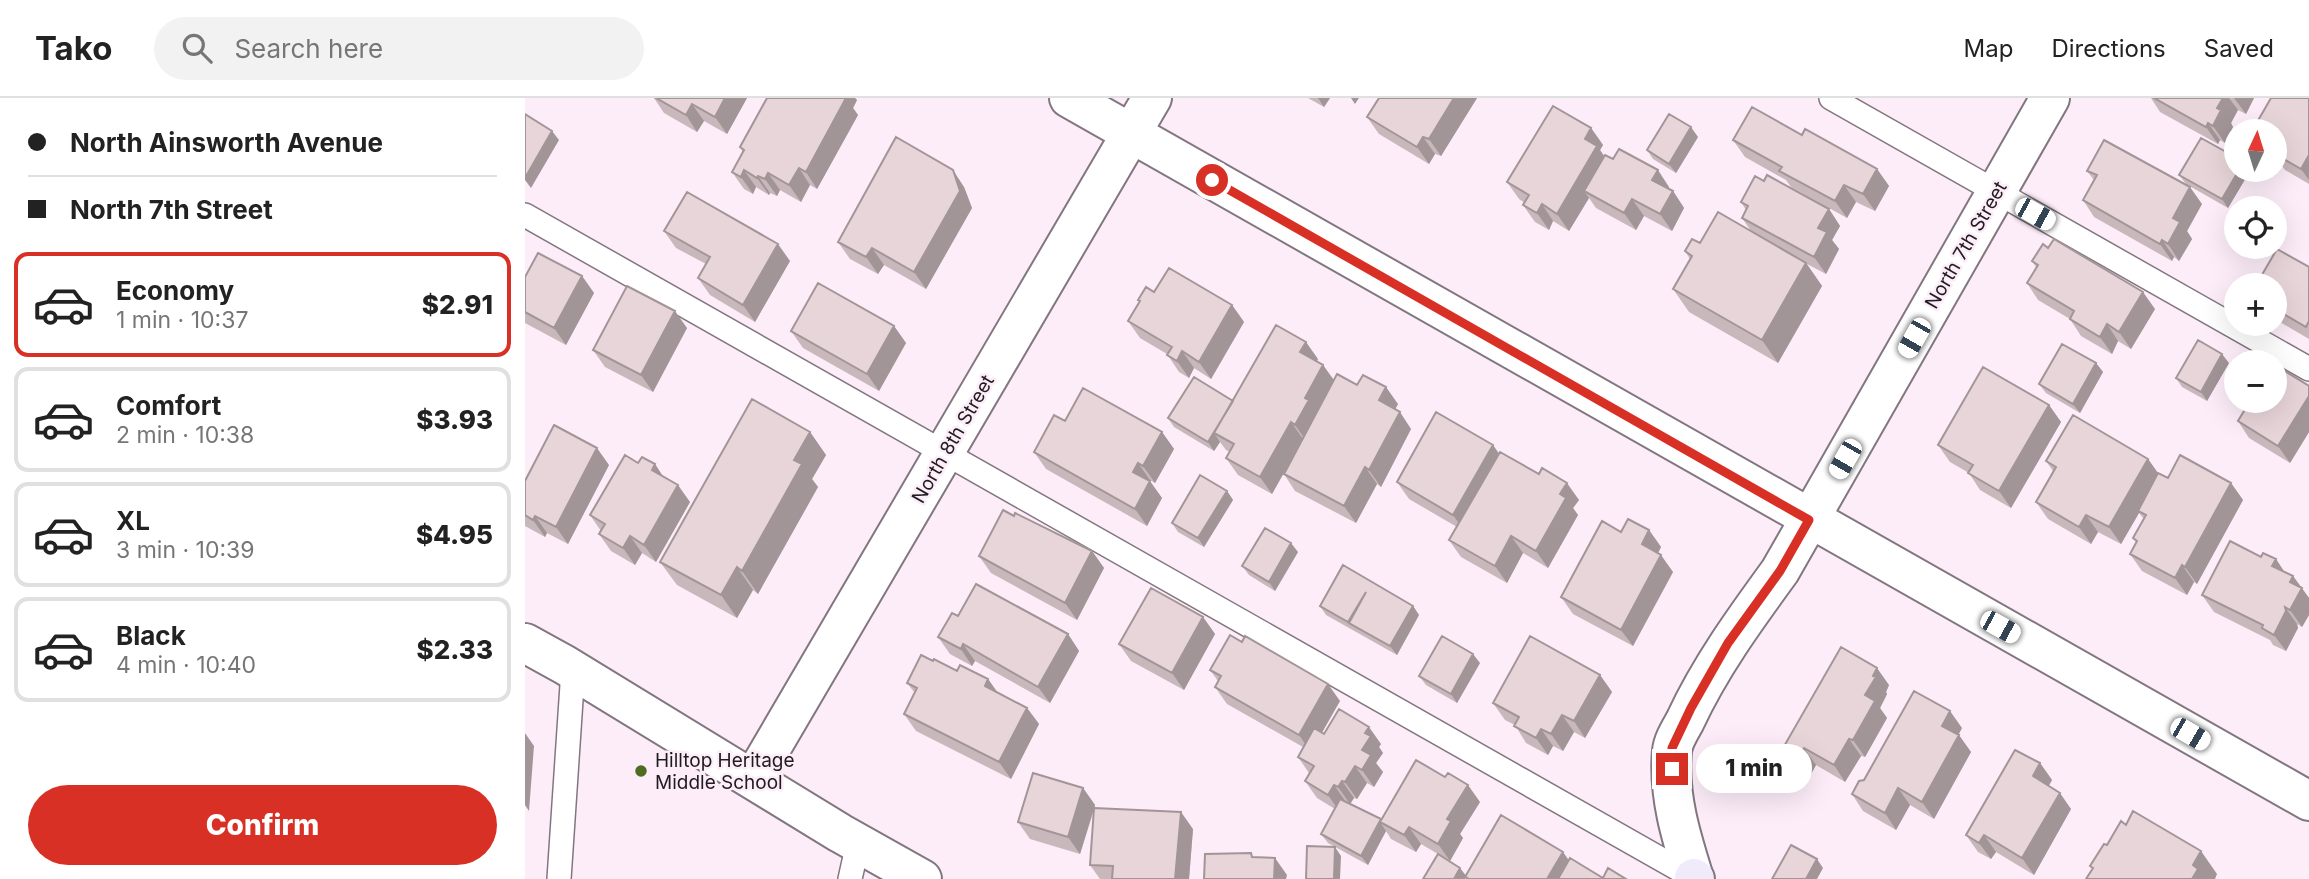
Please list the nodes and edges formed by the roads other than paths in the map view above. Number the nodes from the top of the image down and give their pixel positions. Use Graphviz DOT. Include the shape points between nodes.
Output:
graph roads {
  1 [pos="1069,98"];
  2 [pos="1151,98"];
  3 [pos="1831,98"];
  4 [pos="2050,98"];
  5 [pos="1131,134"];
  6 [pos="1996,192"];
  7 [pos="525,215"];
  8 [pos="2309,369"];
  9 [pos="945,452"];
  10 [pos="1809,520"];
  11 [pos="525,643"];
  12 [pos="573,670"];
  13 [pos="753,779"];
  14 [pos="2309,801"];
  15 [pos="854,861"];
  16 [pos="559,879"];
  17 [pos="922,879"];
  18 [pos="1695,879"];
  1 -- 5 [label="street"];
  2 -- 5 [label="street, North 8th Street"];
  3 -- 6 [label="lane"];
  4 -- 6 [label="street, North 7th Street"];
  5 -- 9 [label="street, North 8th Street"];
  5 -- 10 [label="street"];
  6 -- 8 [label="lane"];
  6 -- 10 [label="street, North 7th Street"];
  7 -- 9 [label="lane"];
  9 -- 13 [label="street, North 8th Street"];
  9 -- 18 [label="lane"];
  10 -- 14 [label="street"];
  10 -- 18 [label="street, North 7th Street" via="1780,571 1728,643 1672,748 1672,791"];
  11 -- 12 [label="street"];
  12 -- 13 [label="street"];
  12 -- 16 [label="lane"];
  13 -- 15 [label="street"];
  15 -- 17 [label="street"];
}
